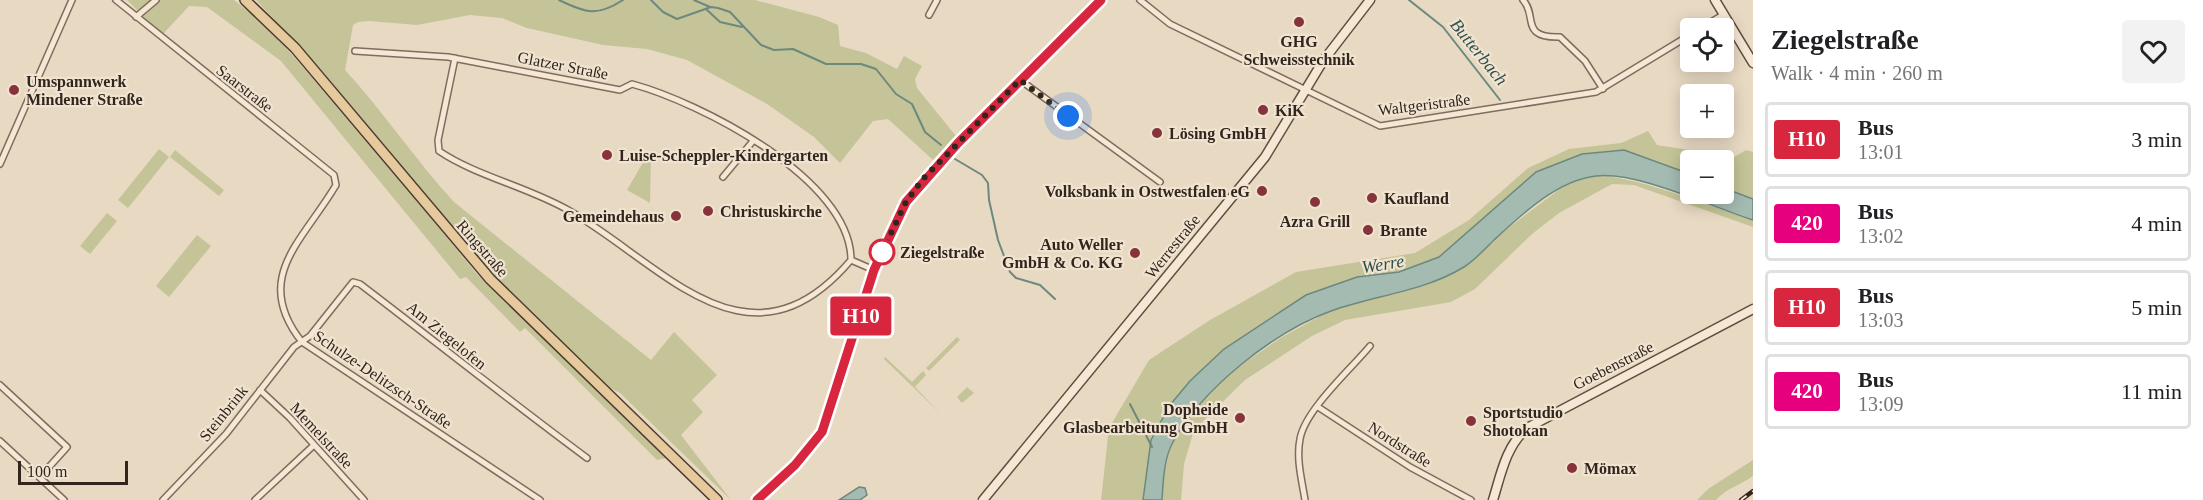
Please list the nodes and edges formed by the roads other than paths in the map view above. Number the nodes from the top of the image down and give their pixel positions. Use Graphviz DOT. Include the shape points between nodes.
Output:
graph roads {
  1 [pos="72,0"];
  2 [pos="116,0"];
  3 [pos="150,0"];
  4 [pos="156,0"];
  5 [pos="245,0"];
  6 [pos="937,0"];
  7 [pos="1101,0"];
  8 [pos="1140,0"];
  9 [pos="1370,0"];
  10 [pos="1523,0"];
  11 [pos="1715,0"];
  12 [pos="929,15"];
  13 [pos="1723,15"];
  14 [pos="136,17"];
  15 [pos="1718,18"];
  16 [pos="1680,41"];
  17 [pos="355,51"];
  18 [pos="455,58"];
  19 [pos="1753,61"];
  20 [pos="1020,80"];
  21 [pos="1603,89"];
  22 [pos="1305,91"];
  23 [pos="753,141"];
  24 [pos="0,164"];
  25 [pos="723,177"];
  26 [pos="336,181"];
  27 [pos="1160,182"];
  28 [pos="851,260"];
  29 [pos="874,270"];
  30 [pos="1753,309"];
  31 [pos="302,342"];
  32 [pos="1370,346"];
  33 [pos="0,386"];
  34 [pos="260,390"];
  35 [pos="1318,407"];
  36 [pos="0,441"];
  37 [pos="314,445"];
  38 [pos="587,458"];
  39 [pos="39,477"];
  40 [pos="64,500"];
  41 [pos="163,500"];
  42 [pos="255,500"];
  43 [pos="364,500"];
  44 [pos="540,500"];
  45 [pos="717,500"];
  46 [pos="757,500"];
  47 [pos="983,500"];
  48 [pos="1305,500"];
  49 [pos="1471,500"];
  50 [pos="1493,500"];
  1 -- 24 [label="street"];
  2 -- 14 [label="street, Saarstraße"];
  3 -- 14 [label="street"];
  4 -- 14 [label="street"];
  5 -- 45 [label="main road, Ringstraße" via="295,48 490,279"];
  6 -- 12 [label="street"];
  7 -- 20 [label="street"];
  8 -- 22 [label="street, Waltgeristraße" via="1170,24"];
  9 -- 22 [label="main road, Werrestraße" via="1333,46"];
  10 -- 21 [label="street" via="1534,29 1546,38 1560,37 1584,61"];
  11 -- 13 [label="main road"];
  13 -- 15 [label="street"];
  13 -- 19 [label="main road"];
  14 -- 26 [label="street, Saarstraße"];
  16 -- 21 [label="street, Waltgeristraße"];
  17 -- 18 [label="street, Glatzer Straße"];
  18 -- 23 [label="street, Glatzer Straße" via="620,90 632,84 691,107"];
  18 -- 28 [label="street" via="439,151 566,209 698,299 738,311 774,310 809,297"];
  20 -- 27 [label="street"];
  20 -- 29 [label="street" via="911,194"];
  21 -- 22 [label="street, Waltgeristraße" via="1380,126"];
  22 -- 47 [label="main road, Werrestraße" via="1265,157"];
  23 -- 25 [label="street"];
  23 -- 28 [label="street, Glatzer Straße" via="789,164 818,190 846,237"];
  26 -- 31 [label="street, Schulze-Delitzsch-Straße" via="279,281 284,316"];
  28 -- 29 [label="street"];
  29 -- 46 [label="street" via="822,432 795,465"];
  30 -- 50 [label="main road, Goebenstraße" via="1527,428 1507,455"];
  31 -- 34 [label="street, Steinbrink"];
  31 -- 38 [label="street, Am Ziegelofen" via="349,285 356,282"];
  31 -- 44 [label="street, Schulze-Delitzsch-Straße"];
  32 -- 35 [label="street"];
  33 -- 39 [label="street" via="67,447"];
  34 -- 37 [label="street, Memelstraße"];
  34 -- 41 [label="street, Steinbrink" via="226,434"];
  35 -- 48 [label="street" via="1300,438"];
  35 -- 49 [label="street, Nordstraße" via="1402,462"];
  36 -- 39 [label="street"];
  37 -- 42 [label="street"];
  37 -- 43 [label="street, Memelstraße"];
  39 -- 40 [label="street"];
}
